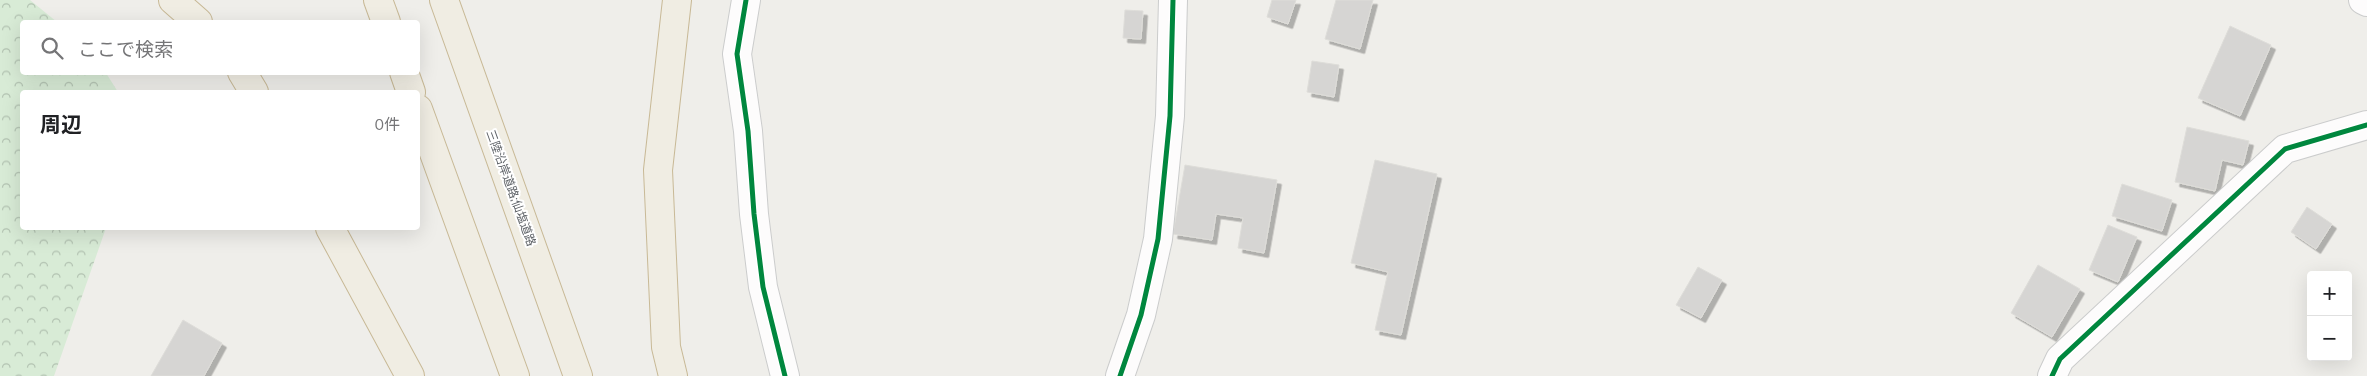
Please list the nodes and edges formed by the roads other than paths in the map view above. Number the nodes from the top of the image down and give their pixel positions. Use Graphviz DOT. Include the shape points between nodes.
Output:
graph roads {
  1 [pos="173,0"];
  2 [pos="378,0"];
  3 [pos="444,0"];
  4 [pos="677,0"];
  5 [pos="746,0"];
  6 [pos="1174,0"];
  7 [pos="2363,0"];
  8 [pos="2367,2"];
  9 [pos="196,20"];
  10 [pos="385,20"];
  11 [pos="244,75"];
  12 [pos="405,75"];
  13 [pos="253,90"];
  14 [pos="410,90"];
  15 [pos="420,114"];
  16 [pos="2367,125"];
  17 [pos="331,230"];
  18 [pos="410,376"];
  19 [pos="516,376"];
  20 [pos="578,376"];
  21 [pos="673,376"];
  22 [pos="785,376"];
  23 [pos="1120,376"];
  24 [pos="2052,376"];
  1 -- 9 [label="highway"];
  2 -- 10 [label="highway"];
  3 -- 20 [label="highway, 三陸沿岸道路;仙塩道路"];
  4 -- 21 [label="highway" via="658,170 666,347"];
  5 -- 22 [label="street" via="736,54 748,132 763,287"];
  6 -- 23 [label="street" via="1170,116 1158,239 1141,315"];
  7 -- 8 [label="street"];
  11 -- 13 [label="highway"];
  12 -- 14 [label="highway"];
  15 -- 19 [label="highway"];
  16 -- 24 [label="street" via="2285,149 2060,359"];
  17 -- 18 [label="highway"];
}
